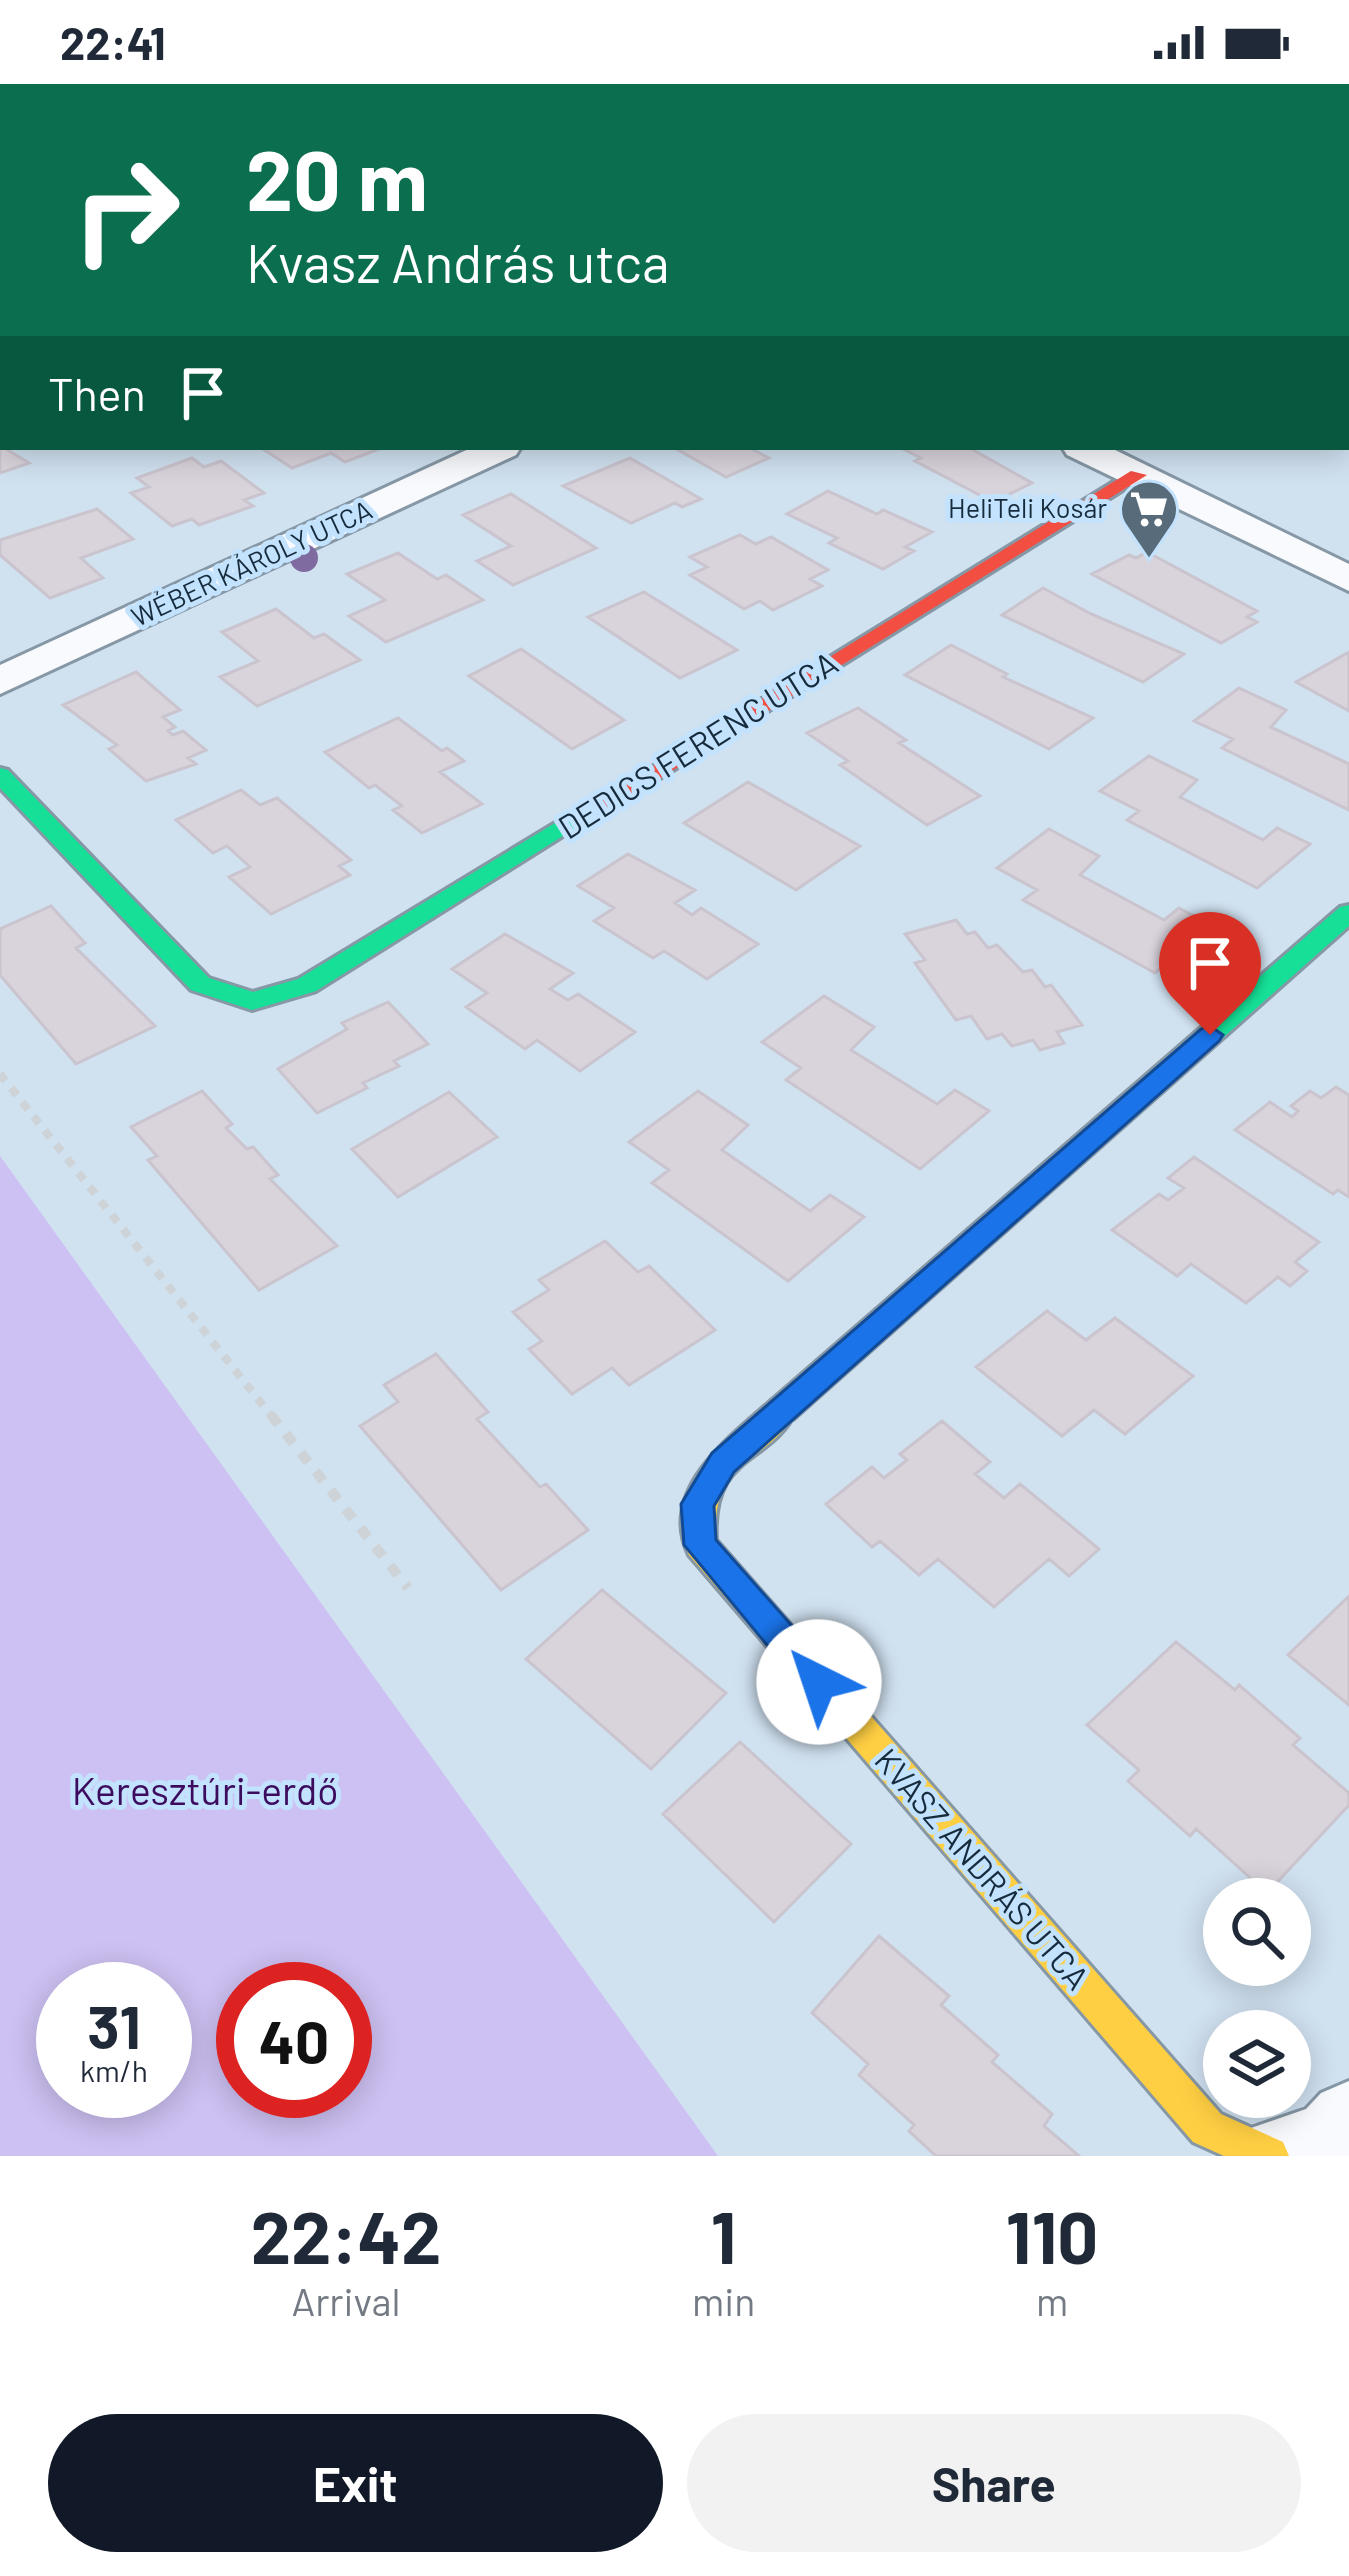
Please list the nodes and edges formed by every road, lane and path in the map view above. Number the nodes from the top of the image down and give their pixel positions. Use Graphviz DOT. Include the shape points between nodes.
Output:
graph roads {
  1 [pos="497,450"];
  2 [pos="1086,450"];
  3 [pos="1138,476"];
  4 [pos="1349,579"];
  5 [pos="0,680"];
  6 [pos="0,775"];
  7 [pos="1349,913"];
  8 [pos="0,1074"];
  9 [pos="408,1588"];
  10 [pos="1349,2121"];
  11 [pos="1243,2142"];
  12 [pos="1269,2156"];
  1 -- 5 [label="street, WÉBER KÁROLY UTCA"];
  2 -- 3 [label="street"];
  3 -- 4 [label="street"];
  3 -- 6 [label="street, DEDICS FERENC UTCA" via="307,985 252,1001 200,984"];
  7 -- 11 [label="street, KVASZ ANDRÁS UTCA" via="723,1462 698,1504 700,1545"];
  8 -- 9 [label="path"];
  10 -- 11 [label="street" via="1329,2144"];
  11 -- 12 [label="street"];
}
